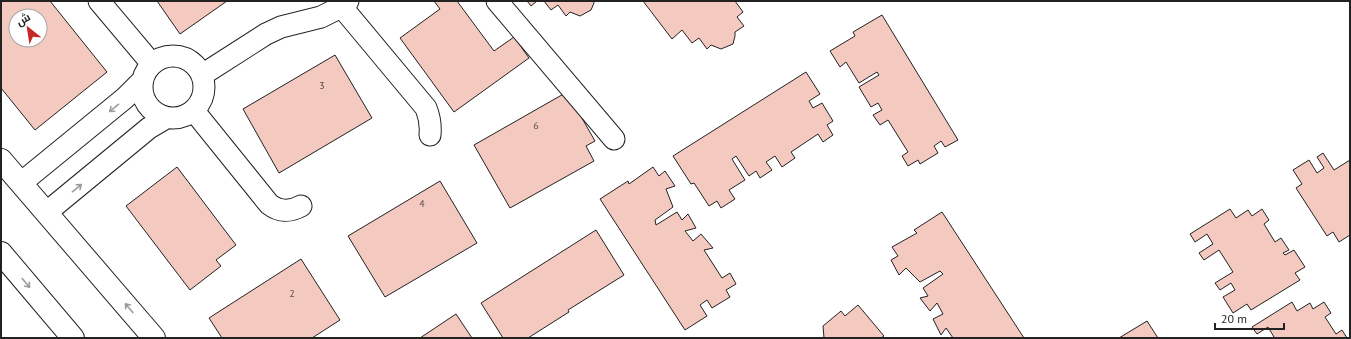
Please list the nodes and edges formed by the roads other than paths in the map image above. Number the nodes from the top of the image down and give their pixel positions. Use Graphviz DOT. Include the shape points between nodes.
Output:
graph roads {
  1 [pos="99,1"];
  2 [pos="497,1"];
  3 [pos="345,4"];
  4 [pos="147,72"];
  5 [pos="202,75"];
  6 [pos="194,111"];
  7 [pos="166,118"];
  8 [pos="430,135"];
  9 [pos="614,139"];
  10 [pos="1,160"];
  11 [pos="21,183"];
  12 [pos="301,206"];
  13 [pos="47,212"];
  14 [pos="1,254"];
  15 [pos="73,338"];
  16 [pos="154,338"];
  1 -- 4 [label="street"];
  2 -- 9 [label="street"];
  3 -- 5 [label="street" via="322,17 281,27 266,34"];
  3 -- 8 [label="street" via="426,108 431,125"];
  4 -- 5 [label="street" via="160,59 170,56 189,60 197,66"];
  4 -- 7 [label="street" via="142,91 144,100 157,115"];
  4 -- 11 [label="street, one-way" via="125,98"];
  5 -- 6 [label="street" via="204,94"];
  6 -- 7 [label="street" via="176,119"];
  6 -- 12 [label="street" via="269,204 286,211"];
  13 -- 7 [label="street, one-way" via="149,128"];
  10 -- 11 [label="street"];
  11 -- 13 [label="street"];
  16 -- 13 [label="street, one-way"];
  14 -- 15 [label="street, one-way"];
}
